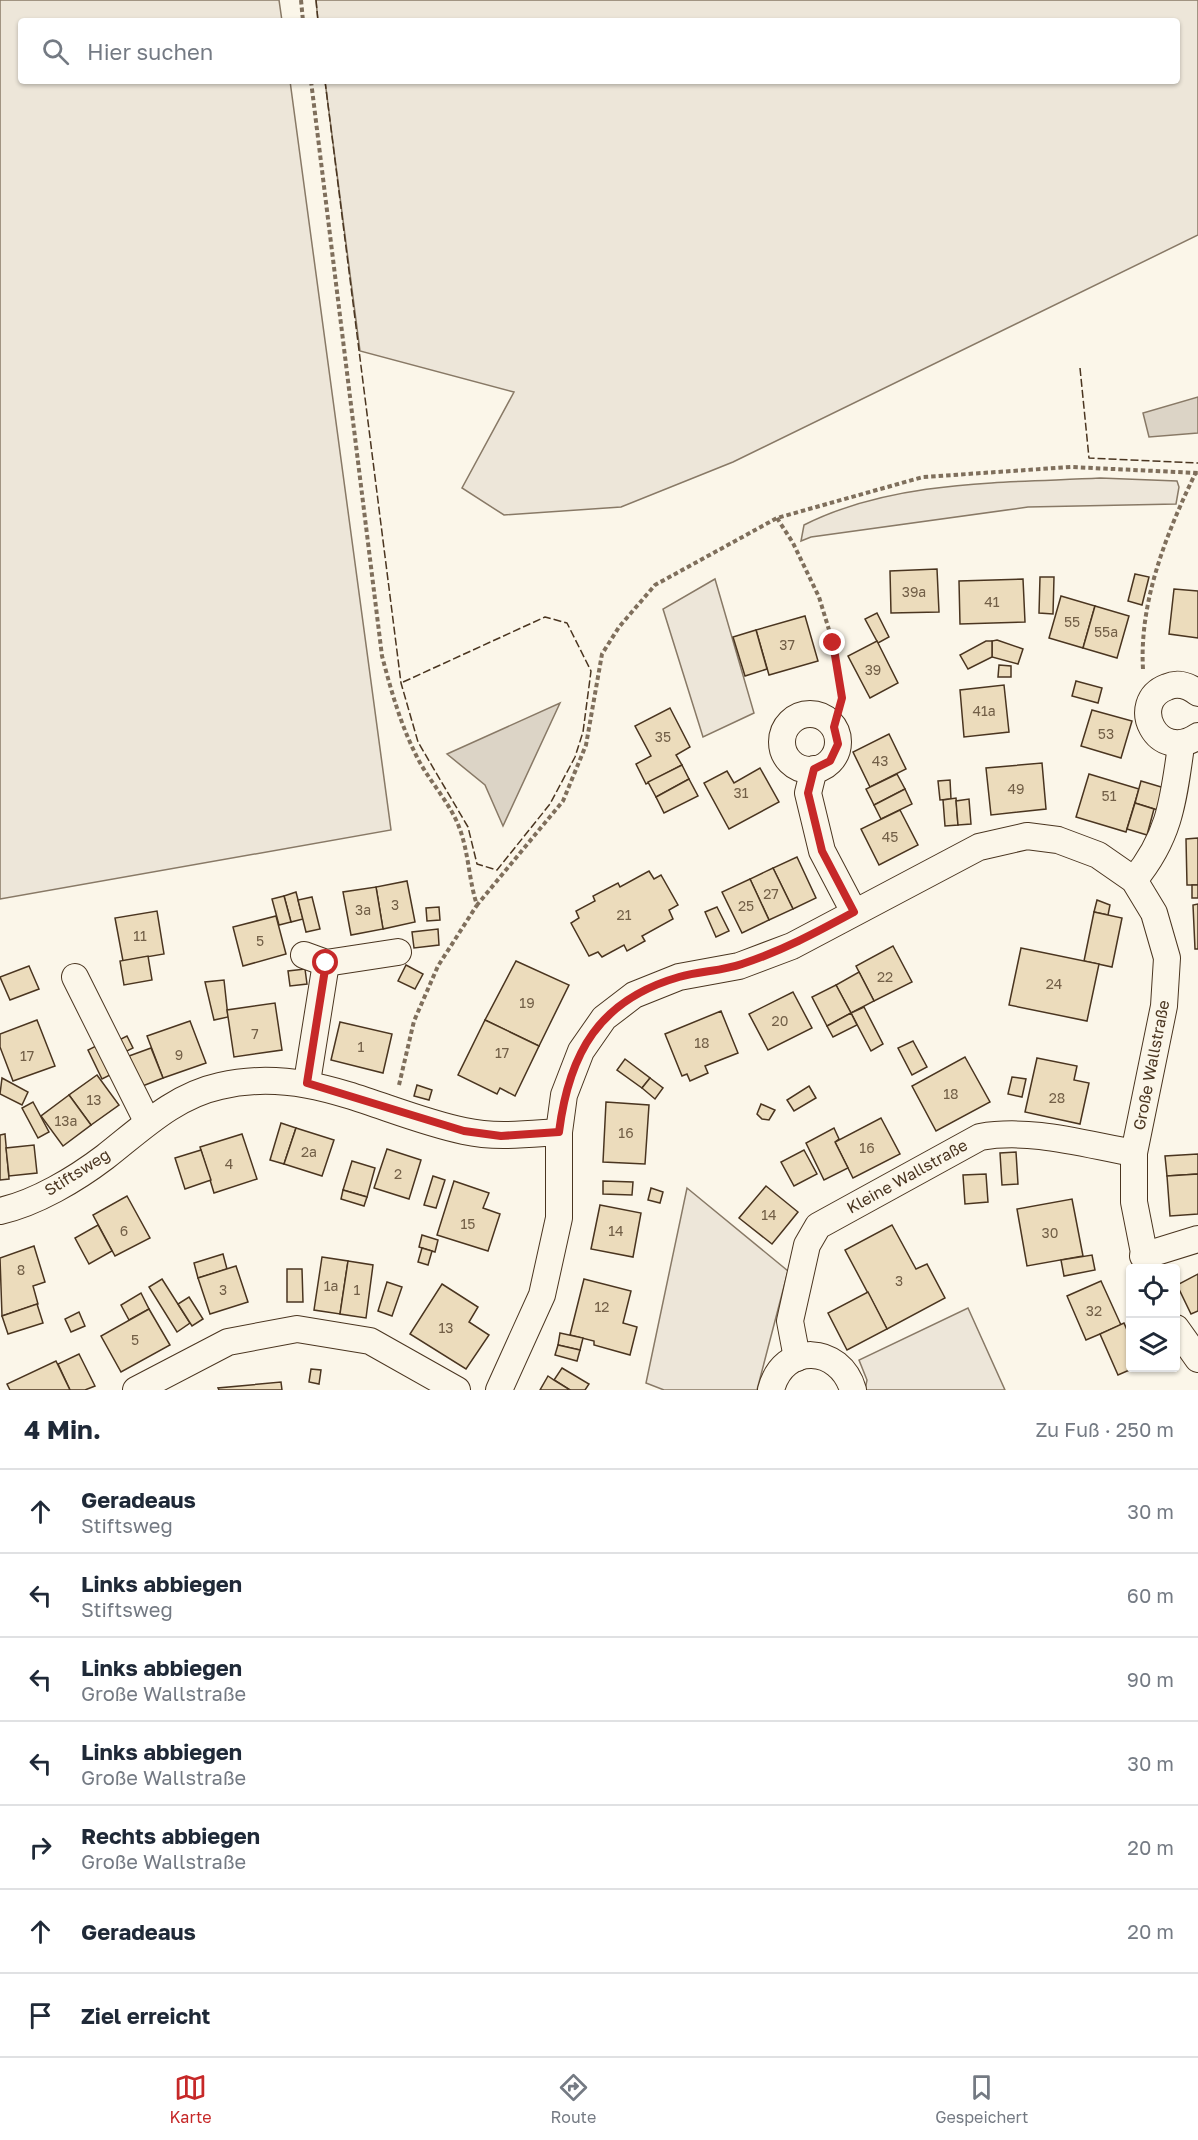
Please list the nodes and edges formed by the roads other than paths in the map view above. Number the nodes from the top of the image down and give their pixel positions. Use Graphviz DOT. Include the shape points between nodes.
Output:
graph roads {
  1 [pos="1198,693"];
  2 [pos="1188,740"];
  3 [pos="814,769"];
  4 [pos="1134,880"];
  5 [pos="854,912"];
  6 [pos="398,952"];
  7 [pos="75,977"];
  8 [pos="307,1083"];
  9 [pos="147,1121"];
  10 [pos="559,1132"];
  11 [pos="1134,1153"];
  12 [pos="0,1210"];
  13 [pos="1198,1239"];
  14 [pos="1145,1262"];
  15 [pos="1180,1334"];
  16 [pos="797,1358"];
  17 [pos="1198,1359"];
  18 [pos="136,1390"];
  19 [pos="457,1390"];
  20 [pos="499,1390"];
  21 [pos="771,1390"];
  22 [pos="854,1390"];
  1 -- 2 [label="street" via="1189,687 1169,686 1149,705 1154,732 1169,743"];
  2 -- 4 [label="street" via="1180,753 1172,808 1162,838 1151,860"];
  3 -- 3 [label="street" via="796,766 782,744 786,726 793,719 810,714 827,720 837,735 835,753 823,767"];
  3 -- 5 [label="street" via="808,793 822,851"];
  4 -- 5 [label="street, Große Wallstraße" via="1098,855 1058,840 1027,836 979,847"];
  4 -- 11 [label="street, Große Wallstraße" via="1154,913 1167,958 1164,1006"];
  5 -- 10 [label="street, Große Wallstraße" via="792,946 739,966 679,977 627,1000 604,1018 581,1051 564,1095"];
  6 -- 8 [label="street" via="315,959"];
  7 -- 9 [label="street"];
  8 -- 9 [label="street, Stiftsweg" via="261,1080 220,1086 182,1100"];
  8 -- 10 [label="street, Stiftsweg" via="464,1131 501,1136"];
  9 -- 12 [label="street, Stiftsweg" via="104,1158 55,1189"];
  10 -- 20 [label="street, Große Wallstraße" via="559,1218 542,1295"];
  11 -- 14 [label="street, Große Wallstraße" via="1134,1202"];
  11 -- 16 [label="street, Kleine Wallstraße" via="1044,1136 1005,1132 980,1137 818,1226 807,1245 790,1322"];
  13 -- 14 [label="street, Große Wallstraße"];
  15 -- 17 [label="street"];
  16 -- 21 [label="street" via="778,1372"];
  16 -- 22 [label="street" via="812,1354 827,1357 850,1377"];
  18 -- 19 [label="street" via="228,1342 297,1329 370,1341"];
}
